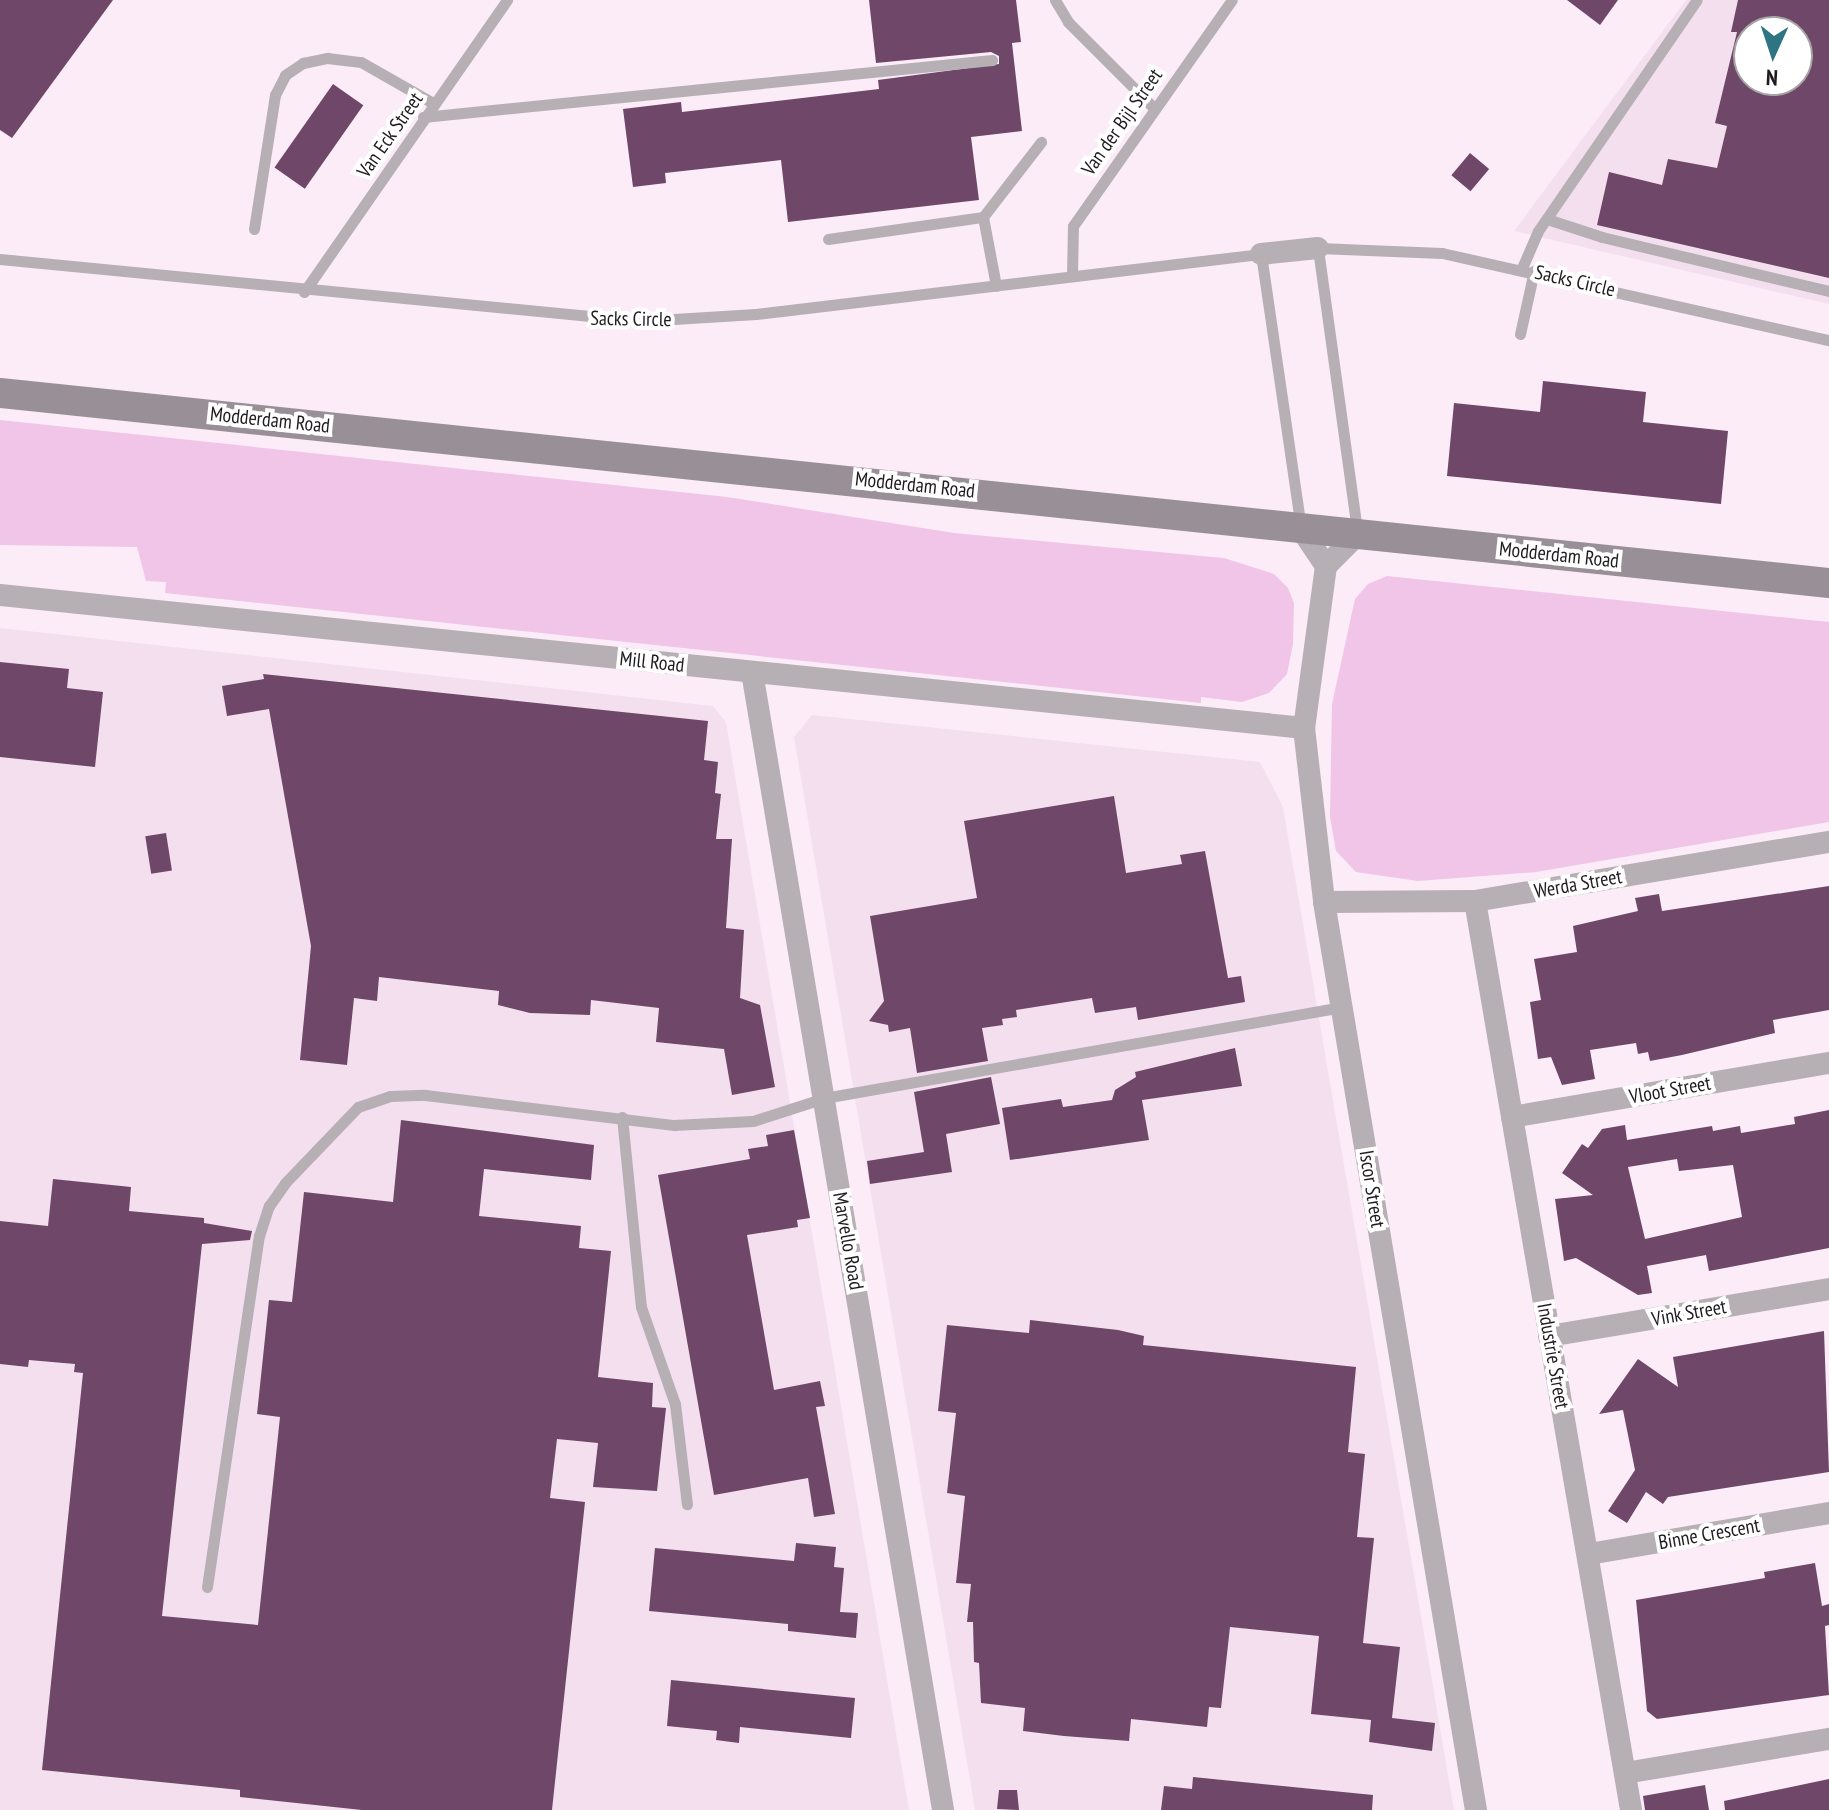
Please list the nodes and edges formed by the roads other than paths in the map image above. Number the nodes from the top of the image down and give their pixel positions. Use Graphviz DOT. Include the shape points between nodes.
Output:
graph roads {
  1 [pos="507,0"];
  2 [pos="1055,0"];
  3 [pos="1232,0"];
  4 [pos="1697,0"];
  5 [pos="992,60"];
  6 [pos="433,103"];
  7 [pos="1154,108"];
  8 [pos="423,117"];
  9 [pos="1041,142"];
  10 [pos="983,217"];
  11 [pos="1547,219"];
  12 [pos="254,229"];
  13 [pos="828,239"];
  14 [pos="1318,248"];
  15 [pos="1261,254"];
  16 [pos="0,259"];
  17 [pos="1522,268"];
  18 [pos="1534,271"];
  19 [pos="1072,276"];
  20 [pos="996,286"];
  21 [pos="1829,291"];
  22 [pos="304,292"];
  23 [pos="1520,334"];
  24 [pos="1829,340"];
  25 [pos="0,393"];
  26 [pos="1301,529"];
  27 [pos="1357,535"];
  28 [pos="1326,566"];
  29 [pos="1829,583"];
  30 [pos="0,595"];
  31 [pos="752,672"];
  32 [pos="1304,728"];
  33 [pos="1829,842"];
  34 [pos="1475,901"];
  35 [pos="1324,902"];
  36 [pos="1342,1007"];
  37 [pos="1829,1063"];
  38 [pos="824,1098"];
  39 [pos="622,1117"];
  40 [pos="1512,1117"];
  41 [pos="1829,1289"];
  42 [pos="1549,1336"];
  43 [pos="687,1504"];
  44 [pos="1829,1513"];
  45 [pos="1589,1554"];
  46 [pos="207,1587"];
  47 [pos="1829,1739"];
  48 [pos="1625,1773"];
  49 [pos="943,1810"];
  50 [pos="1476,1810"];
  51 [pos="1631,1810"];
  1 -- 6 [label="lane, Van Eck Street"];
  2 -- 7 [label="lane" via="1068,22"];
  3 -- 7 [label="lane, Van der Bijl Street"];
  4 -- 11 [label="lane"];
  5 -- 8 [label="lane"];
  6 -- 8 [label="lane, Van Eck Street"];
  6 -- 12 [label="lane" via="361,62 303,63 285,75 275,95"];
  7 -- 19 [label="lane, Van der Bijl Street" via="1073,226"];
  8 -- 22 [label="lane, Van Eck Street"];
  9 -- 10 [label="lane"];
  10 -- 13 [label="lane"];
  10 -- 20 [label="lane"];
  11 -- 17 [label="lane"];
  11 -- 21 [label="lane"];
  14 -- 15 [label="street, Sacks Circle"];
  14 -- 17 [label="lane, Sacks Circle" via="1442,253"];
  14 -- 27 [label="lane"];
  15 -- 19 [label="lane, Sacks Circle"];
  15 -- 26 [label="lane"];
  16 -- 22 [label="lane, Sacks Circle"];
  17 -- 18 [label="lane, Sacks Circle"];
  18 -- 23 [label="lane"];
  18 -- 24 [label="lane, Sacks Circle"];
  19 -- 20 [label="lane, Sacks Circle"];
  20 -- 22 [label="lane, Sacks Circle" via="756,314 641,321"];
  25 -- 26 [label="street, Modderdam Road"];
  26 -- 27 [label="street, Modderdam Road"];
  26 -- 28 [label="street"];
  27 -- 28 [label="street"];
  27 -- 29 [label="street, Modderdam Road"];
  28 -- 32 [label="street, Iscor Street"];
  30 -- 31 [label="street, Mill Road"];
  31 -- 32 [label="street, Mill Road"];
  31 -- 38 [label="street, Marvello Road"];
  32 -- 35 [label="street, Iscor Street"];
  33 -- 34 [label="street, Werda Street"];
  34 -- 35 [label="street, Werda Street"];
  34 -- 40 [label="street, Industrie Street"];
  35 -- 36 [label="street, Iscor Street"];
  36 -- 38 [label="lane"];
  36 -- 50 [label="street, Iscor Street"];
  37 -- 40 [label="street, Vloot Street"];
  38 -- 39 [label="lane" via="753,1121 674,1125"];
  38 -- 49 [label="street, Marvello Road"];
  39 -- 43 [label="lane" via="641,1307 675,1404"];
  39 -- 46 [label="lane" via="425,1095 390,1096 358,1107 285,1183 269,1206 252,1265"];
  40 -- 42 [label="street, Industrie Street"];
  41 -- 42 [label="street, Vink Street"];
  42 -- 45 [label="street, Industrie Street"];
  44 -- 45 [label="street, Binne Crescent"];
  45 -- 48 [label="street, Industrie Street"];
  47 -- 48 [label="street"];
  48 -- 51 [label="street, Industrie Street"];
}
